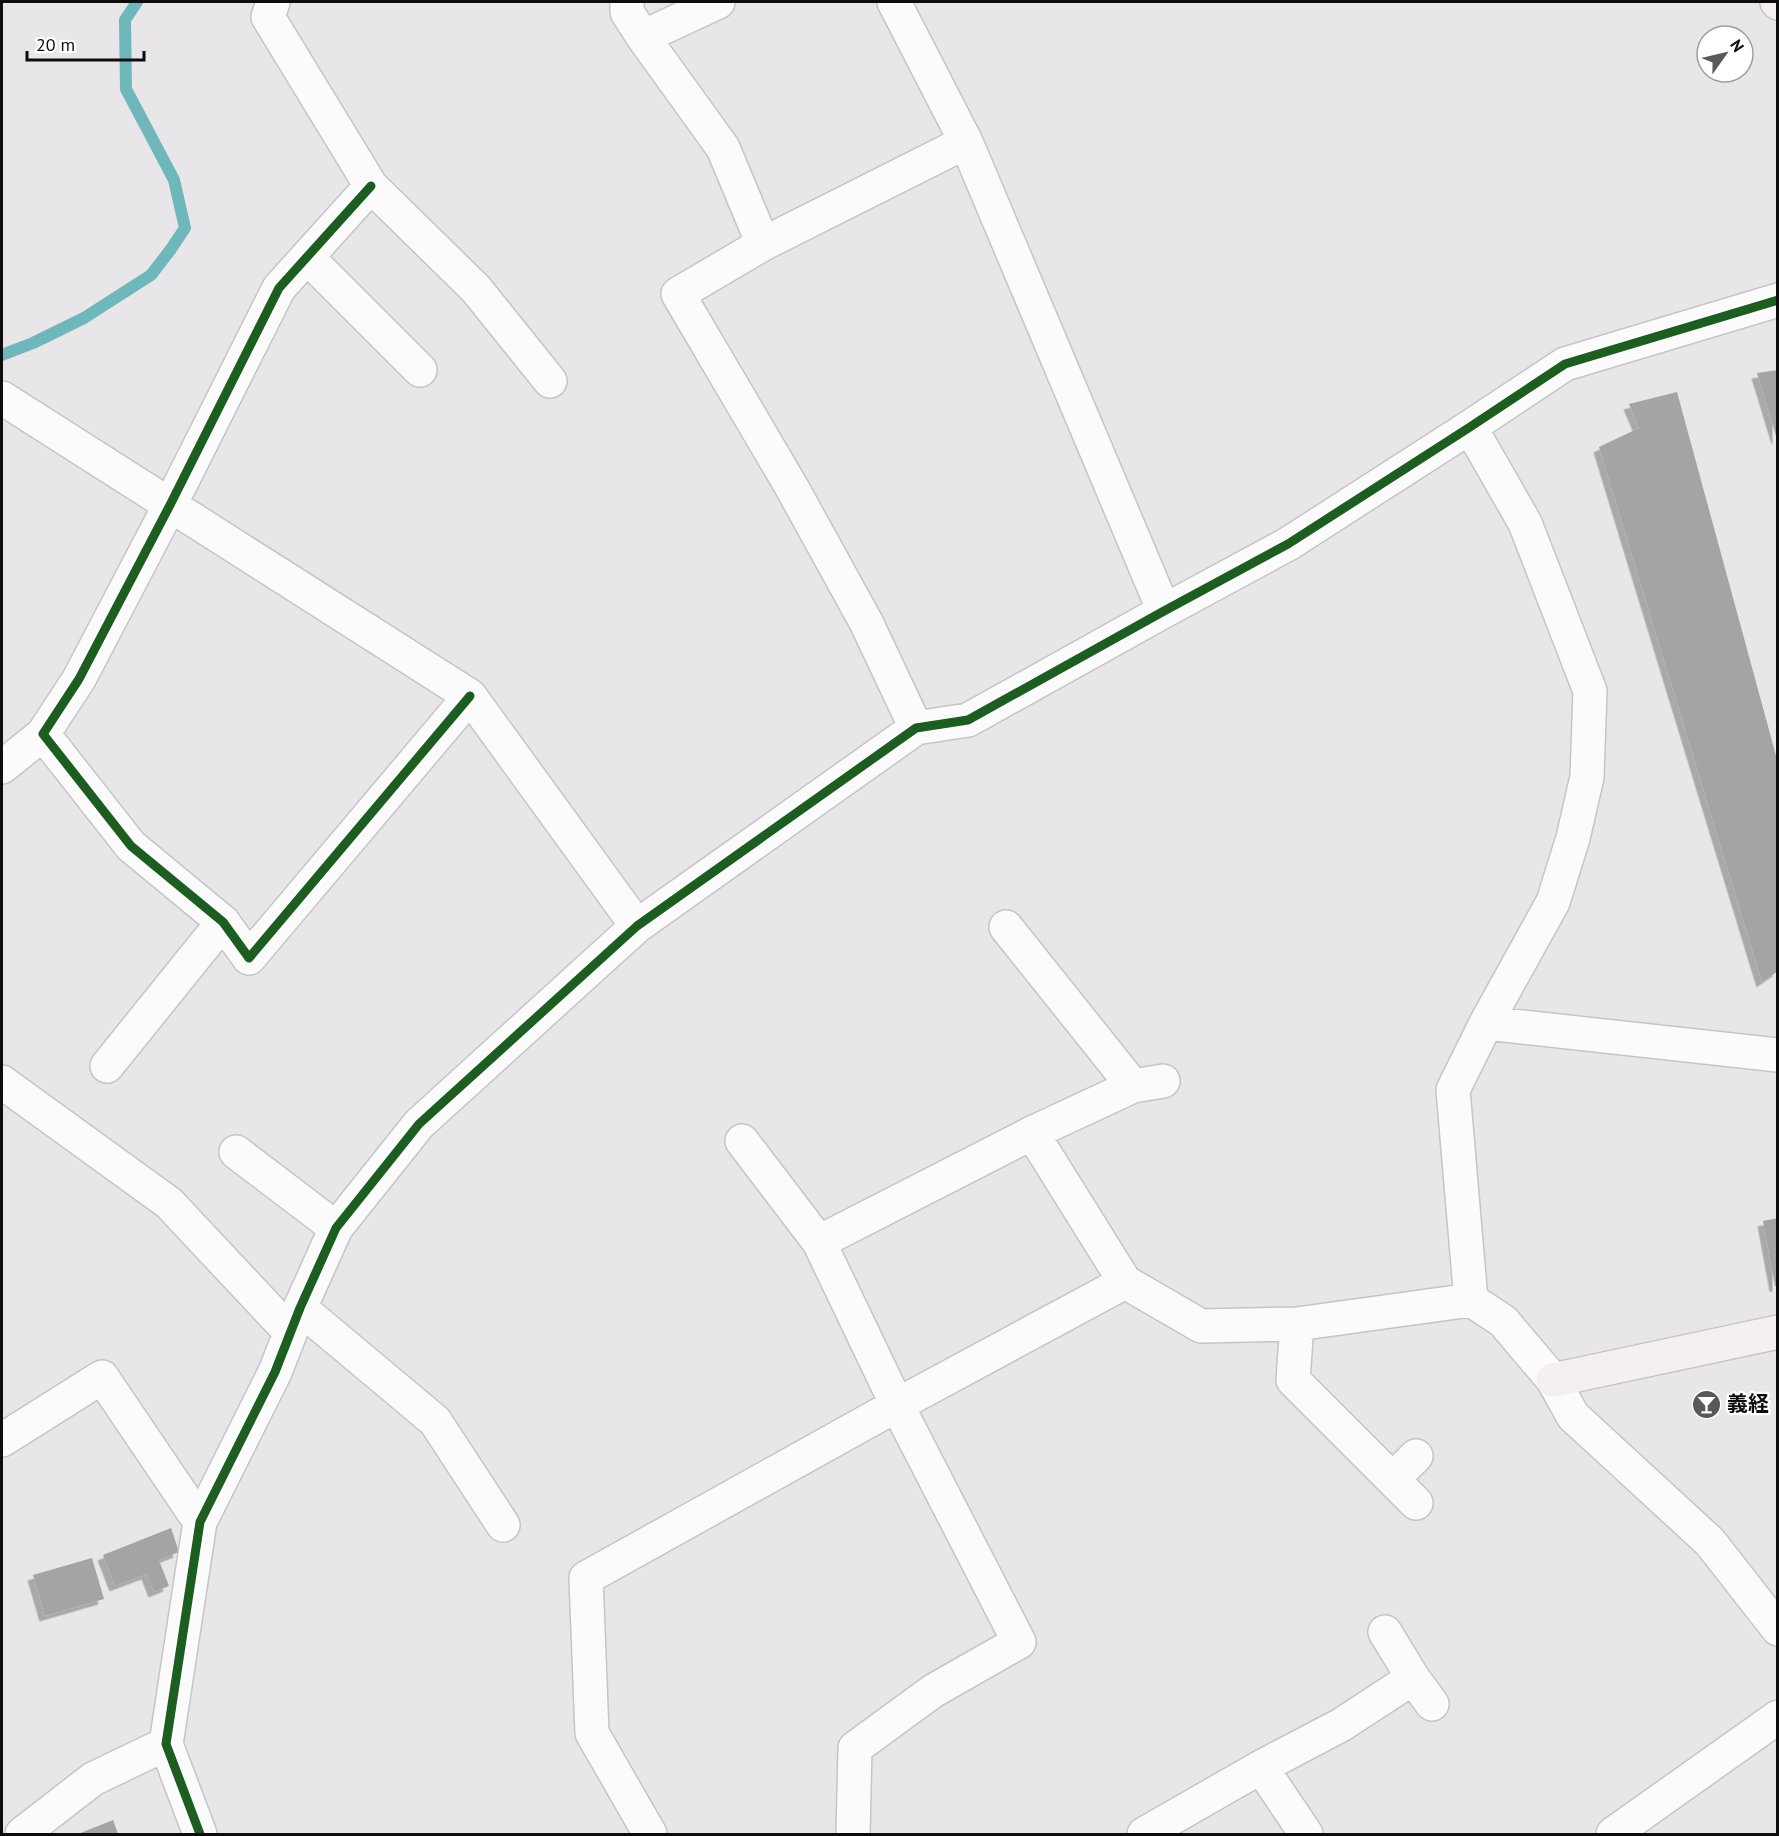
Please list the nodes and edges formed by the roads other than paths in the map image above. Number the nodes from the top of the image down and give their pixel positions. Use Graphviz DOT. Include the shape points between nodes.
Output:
graph roads {
  1 [pos="273,2"];
  2 [pos="627,2"];
  3 [pos="718,2"];
  4 [pos="894,2"];
  5 [pos="643,37"];
  6 [pos="966,142"];
  7 [pos="371,186"];
  8 [pos="763,244"];
  9 [pos="307,256"];
  10 [pos="1778,300"];
  11 [pos="420,370"];
  12 [pos="550,381"];
  13 [pos="2,398"];
  14 [pos="1470,427"];
  15 [pos="170,505"];
  16 [pos="1164,611"];
  17 [pos="470,696"];
  18 [pos="916,728"];
  19 [pos="43,734"];
  20 [pos="2,767"];
  21 [pos="223,922"];
  22 [pos="637,926"];
  23 [pos="1006,927"];
  24 [pos="1486,1023"];
  25 [pos="1778,1055"];
  26 [pos="107,1066"];
  27 [pos="2,1082"];
  28 [pos="1032,1133"];
  29 [pos="742,1141"];
  30 [pos="236,1152"];
  31 [pos="336,1228"];
  32 [pos="819,1242"];
  33 [pos="1125,1282"];
  34 [pos="1471,1300"];
  35 [pos="295,1320"];
  36 [pos="1297,1324"];
  37 [pos="1778,1332"];
  38 [pos="1552,1380"];
  39 [pos="897,1405"];
  40 [pos="2,1440"];
  41 [pos="1416,1456"];
  42 [pos="1393,1479"];
  43 [pos="1416,1503"];
  44 [pos="200,1522"];
  45 [pos="503,1525"];
  46 [pos="1778,1629"];
  47 [pos="1385,1632"];
  48 [pos="1413,1678"];
  49 [pos="1432,1704"];
  50 [pos="1778,1718"];
  51 [pos="166,1744"];
  52 [pos="1261,1767"];
  53 [pos="22,1834"];
  54 [pos="200,1834"];
  55 [pos="650,1834"];
  56 [pos="853,1834"];
  57 [pos="1144,1834"];
  58 [pos="1306,1834"];
  59 [pos="1612,1834"];
  1 -- 7 [label="street" via="268,16"];
  2 -- 5 [label="street" via="627,12"];
  3 -- 5 [label="street"];
  4 -- 6 [label="street"];
  5 -- 8 [label="street" via="723,148"];
  6 -- 8 [label="street"];
  6 -- 16 [label="street"];
  7 -- 9 [label="street"];
  7 -- 12 [label="street" via="476,289"];
  8 -- 18 [label="street" via="678,294 866,622"];
  9 -- 11 [label="street"];
  9 -- 15 [label="street" via="279,288"];
  10 -- 14 [label="street" via="1565,364"];
  13 -- 15 [label="street"];
  14 -- 16 [label="street" via="1288,544"];
  14 -- 24 [label="street" via="1525,523 1590,691 1587,777 1570,848 1553,902"];
  15 -- 17 [label="street"];
  15 -- 19 [label="street" via="79,679"];
  16 -- 18 [label="street" via="968,720"];
  17 -- 21 [label="street" via="249,958"];
  17 -- 22 [label="street"];
  18 -- 22 [label="street"];
  19 -- 20 [label="street"];
  19 -- 21 [label="street" via="130,846"];
  21 -- 26 [label="street"];
  22 -- 31 [label="street" via="419,1124"];
  23 -- 28 [label="street" via="1148,1084"];
  24 -- 25 [label="street"];
  24 -- 34 [label="street" via="1454,1090"];
  27 -- 35 [label="street" via="169,1203"];
  28 -- 32 [label="street"];
  28 -- 33 [label="street"];
  29 -- 32 [label="street"];
  30 -- 31 [label="street"];
  31 -- 35 [label="street"];
  32 -- 39 [label="street"];
  33 -- 36 [label="street" via="1201,1326"];
  33 -- 39 [label="street"];
  34 -- 36 [label="street"];
  34 -- 38 [label="street" via="1503,1321"];
  35 -- 44 [label="street" via="275,1372"];
  35 -- 45 [label="street" via="435,1421"];
  36 -- 42 [label="street" via="1293,1380"];
  37 -- 38 [label="street"];
  38 -- 46 [label="street" via="1573,1416 1710,1542"];
  39 -- 55 [label="street" via="586,1578 592,1733"];
  39 -- 56 [label="street" via="1018,1642 933,1691 855,1748"];
  40 -- 44 [label="street" via="102,1377"];
  41 -- 42 [label="street"];
  42 -- 43 [label="street"];
  44 -- 51 [label="street"];
  47 -- 48 [label="street"];
  48 -- 49 [label="street"];
  48 -- 52 [label="street" via="1341,1725"];
  50 -- 59 [label="street"];
  51 -- 53 [label="street" via="93,1779"];
  51 -- 54 [label="street"];
  52 -- 57 [label="street"];
  52 -- 58 [label="street"];
}
